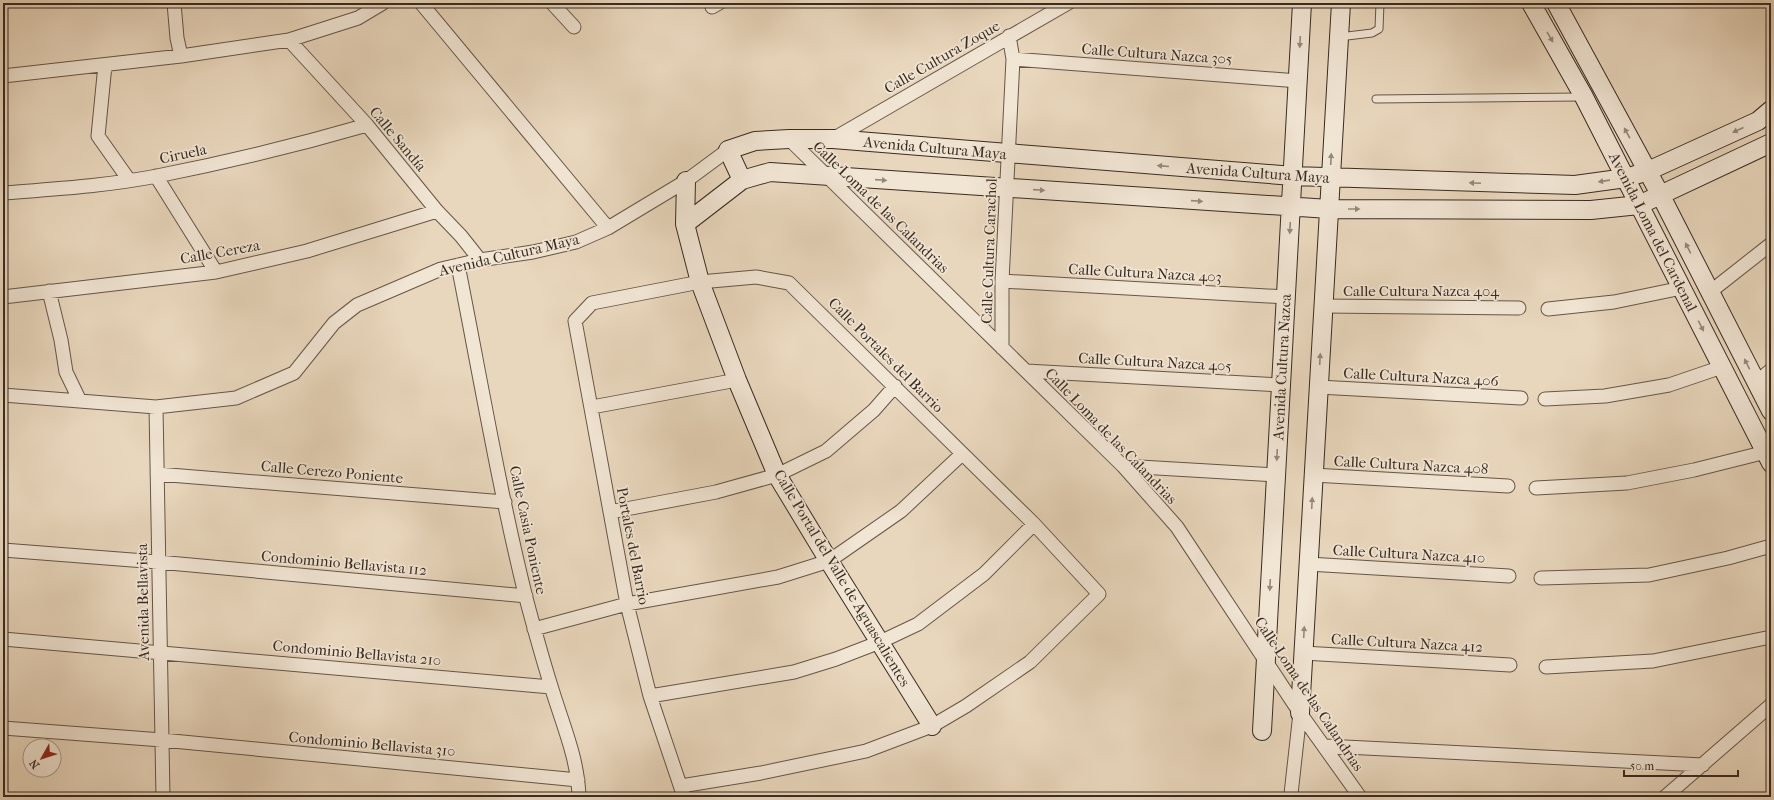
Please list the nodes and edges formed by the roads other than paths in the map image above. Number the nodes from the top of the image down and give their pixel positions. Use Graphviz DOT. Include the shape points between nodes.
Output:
graph roads {
  1 [pos="174,3"];
  2 [pos="383,3"];
  3 [pos="421,3"];
  4 [pos="552,3"];
  5 [pos="1068,3"];
  6 [pos="1302,3"];
  7 [pos="1341,3"];
  8 [pos="1380,3"];
  9 [pos="1531,3"];
  10 [pos="1556,3"];
  11 [pos="574,27"];
  12 [pos="1010,36"];
  13 [pos="1338,37"];
  14 [pos="289,40"];
  15 [pos="181,56"];
  16 [pos="1013,59"];
  17 [pos="105,65"];
  18 [pos="3,76"];
  19 [pos="1298,81"];
  20 [pos="1584,97"];
  21 [pos="1376,99"];
  22 [pos="1771,110"];
  23 [pos="367,125"];
  24 [pos="789,139"];
  25 [pos="833,139"];
  26 [pos="1771,143"];
  27 [pos="728,150"];
  28 [pos="1009,154"];
  29 [pos="1648,170"];
  30 [pos="156,176"];
  31 [pos="1293,176"];
  32 [pos="828,177"];
  33 [pos="1330,178"];
  34 [pos="1626,178"];
  35 [pos="129,180"];
  36 [pos="742,180"];
  37 [pos="686,181"];
  38 [pos="1006,188"];
  39 [pos="3,193"];
  40 [pos="1661,196"];
  41 [pos="1639,205"];
  42 [pos="1291,207"];
  43 [pos="1329,208"];
  44 [pos="437,211"];
  45 [pos="685,224"];
  46 [pos="608,228"];
  47 [pos="1771,244"];
  48 [pos="480,260"];
  49 [pos="458,265"];
  50 [pos="216,272"];
  51 [pos="1002,281"];
  52 [pos="700,282"];
  53 [pos="1682,288"];
  54 [pos="49,291"];
  55 [pos="1710,292"];
  56 [pos="3,296"];
  57 [pos="1286,298"];
  58 [pos="592,303"];
  59 [pos="1323,306"];
  60 [pos="1518,308"];
  61 [pos="1548,309"];
  62 [pos="1002,348"];
  63 [pos="1722,367"];
  64 [pos="1771,370"];
  65 [pos="1026,372"];
  66 [pos="737,380"];
  67 [pos="1756,382"];
  68 [pos="1281,385"];
  69 [pos="895,386"];
  70 [pos="1318,387"];
  71 [pos="3,395"];
  72 [pos="1521,398"];
  73 [pos="1545,400"];
  74 [pos="80,401"];
  75 [pos="156,406"];
  76 [pos="592,407"];
  77 [pos="1771,411"];
  78 [pos="962,454"];
  79 [pos="1768,457"];
  80 [pos="1123,466"];
  81 [pos="157,474"];
  82 [pos="777,475"];
  83 [pos="1276,475"];
  84 [pos="1313,475"];
  85 [pos="1508,486"];
  86 [pos="1536,488"];
  87 [pos="505,502"];
  88 [pos="610,512"];
  89 [pos="1034,524"];
  90 [pos="1771,546"];
  91 [pos="3,550"];
  92 [pos="829,561"];
  93 [pos="158,562"];
  94 [pos="1308,564"];
  95 [pos="1509,576"];
  96 [pos="1541,578"];
  97 [pos="526,596"];
  98 [pos="627,604"];
  99 [pos="534,629"];
  100 [pos="1771,637"];
  101 [pos="3,639"];
  102 [pos="880,642"];
  103 [pos="160,652"];
  104 [pos="1303,653"];
  105 [pos="1266,660"];
  106 [pos="1510,665"];
  107 [pos="1546,667"];
  108 [pos="551,687"];
  109 [pos="650,696"];
  110 [pos="1771,705"];
  111 [pos="1300,713"];
  112 [pos="932,726"];
  113 [pos="3,728"];
  114 [pos="1262,731"];
  115 [pos="162,740"];
  116 [pos="1325,746"];
  117 [pos="1703,765"];
  118 [pos="578,780"];
  119 [pos="682,792"];
  120 [pos="163,797"];
  121 [pos="579,797"];
  122 [pos="1289,797"];
  123 [pos="1360,797"];
  124 [pos="1665,797"];
  1 -- 15 [label="street"];
  2 -- 14 [label="street" via="358,18"];
  3 -- 46 [label="street"];
  4 -- 11 [label="street"];
  5 -- 12 [label="street, Calle Cultura Zoque"];
  6 -- 19 [label="street, Avenida Cultura Nazca, one-way"];
  7 -- 13 [label="street"];
  8 -- 13 [label="lane" via="1379,29 1372,33"];
  9 -- 20 [label="street, Avenida Loma del Cardenal, one-way"];
  29 -- 10 [label="street, Avenida Loma del Cardenal, one-way"];
  12 -- 16 [label="street, Calle Cultura Carachol"];
  12 -- 25 [label="street, Calle Cultura Zoque"];
  33 -- 13 [label="street, one-way"];
  14 -- 15 [label="street"];
  14 -- 23 [label="street, Calle Sandía"];
  15 -- 17 [label="street"];
  16 -- 19 [label="street, Calle Cultura Nazca 305"];
  16 -- 28 [label="street, Calle Cultura Carachol"];
  17 -- 18 [label="street"];
  17 -- 35 [label="street" via="98,136"];
  19 -- 31 [label="street, Avenida Cultura Nazca"];
  20 -- 21 [label="lane"];
  20 -- 34 [label="street, Avenida Loma del Cardenal"];
  22 -- 29 [label="street, Avenida Cultura Maya, one-way" via="1758,121"];
  23 -- 30 [label="street, Ciruela" via="294,146"];
  23 -- 44 [label="street, Calle Sandía"];
  24 -- 25 [label="street, Avenida Cultura Maya"];
  24 -- 27 [label="street, Avenida Cultura Maya" via="755,141"];
  24 -- 32 [label="street, Calle Loma de las Calandrias"];
  25 -- 28 [label="street, Avenida Cultura Maya"];
  26 -- 40 [label="street, Avenida Cultura Maya"];
  27 -- 36 [label="street"];
  27 -- 37 [label="street, Avenida Cultura Maya"];
  31 -- 28 [label="street, Avenida Cultura Maya, one-way"];
  28 -- 38 [label="street, Calle Cultura Carachol"];
  29 -- 34 [label="street, Avenida Cultura Maya"];
  29 -- 40 [label="street, Avenida Loma del Cardenal"];
  30 -- 35 [label="street, Ciruela"];
  30 -- 50 [label="street"];
  31 -- 33 [label="street, Avenida Cultura Maya"];
  31 -- 42 [label="street, Avenida Cultura Nazca"];
  32 -- 36 [label="street, Avenida Cultura Maya" via="770,172"];
  32 -- 38 [label="street, Avenida Cultura Maya, one-way"];
  32 -- 62 [label="street, Calle Loma de las Calandrias"];
  34 -- 33 [label="street, Avenida Cultura Maya, one-way" via="1574,185"];
  33 -- 43 [label="street"];
  34 -- 41 [label="street, Avenida Loma del Cardenal"];
  35 -- 39 [label="street, Ciruela"];
  36 -- 45 [label="street, Avenida Cultura Maya"];
  37 -- 45 [label="street, Calle Portal del Valle de Aguascalientes"];
  37 -- 46 [label="street, Avenida Cultura Maya"];
  38 -- 42 [label="street, Avenida Cultura Maya, one-way"];
  38 -- 51 [label="street, Calle Cultura Carachol"];
  40 -- 41 [label="street, Avenida Cultura Maya"];
  55 -- 40 [label="street, Avenida Loma del Cardenal, one-way"];
  43 -- 41 [label="street, Avenida Cultura Maya, one-way" via="1591,210"];
  41 -- 53 [label="street, Avenida Loma del Cardenal"];
  42 -- 43 [label="street, Avenida Cultura Maya"];
  42 -- 57 [label="street, Avenida Cultura Nazca, one-way"];
  43 -- 59 [label="street"];
  44 -- 48 [label="street, Calle Sandía"];
  44 -- 50 [label="street, Calle Cereza" via="306,251"];
  45 -- 52 [label="street, Calle Portal del Valle de Aguascalientes"];
  46 -- 48 [label="street, Avenida Cultura Maya" via="576,242"];
  47 -- 55 [label="street"];
  48 -- 49 [label="street, Avenida Cultura Maya"];
  49 -- 75 [label="street, Avenida Cultura Maya" via="441,269 356,305 334,323 294,373 236,398"];
  49 -- 87 [label="street, Calle Casia Poniente"];
  50 -- 54 [label="street, Calle Cereza"];
  51 -- 57 [label="street, Calle Cultura Nazca 403"];
  51 -- 62 [label="street, Calle Cultura Carachol"];
  52 -- 58 [label="street, Calle Portales del Barrio"];
  52 -- 66 [label="street, Calle Portal del Valle de Aguascalientes"];
  52 -- 69 [label="street, Calle Portales del Barrio" via="756,277 789,283"];
  53 -- 61 [label="street" via="1614,302"];
  53 -- 63 [label="street, Avenida Loma del Cardenal, one-way"];
  54 -- 56 [label="street, Calle Cereza"];
  54 -- 74 [label="street" via="66,372"];
  67 -- 55 [label="street, Avenida Loma del Cardenal, one-way"];
  57 -- 68 [label="street, Avenida Cultura Nazca"];
  58 -- 76 [label="street, Portales del Barrio" via="575,321"];
  59 -- 60 [label="street, Calle Cultura Nazca 404"];
  70 -- 59 [label="street, one-way"];
  62 -- 65 [label="street, Calle Loma de las Calandrias"];
  63 -- 73 [label="street" via="1669,385 1604,396"];
  63 -- 79 [label="street, Avenida Loma del Cardenal"];
  64 -- 67 [label="street"];
  65 -- 68 [label="street, Calle Cultura Nazca 405"];
  65 -- 80 [label="street, Calle Loma de las Calandrias"];
  66 -- 76 [label="street"];
  66 -- 82 [label="street, Calle Portal del Valle de Aguascalientes"];
  67 -- 77 [label="street, Avenida Loma del Cardenal"];
  68 -- 83 [label="street, Avenida Cultura Nazca, one-way"];
  69 -- 78 [label="street, Calle Portales del Barrio"];
  69 -- 82 [label="street" via="874,410 826,451"];
  70 -- 72 [label="street, Calle Cultura Nazca 406"];
  70 -- 84 [label="street"];
  71 -- 74 [label="street, Avenida Cultura Maya"];
  74 -- 75 [label="street, Avenida Cultura Maya"];
  75 -- 81 [label="street, Avenida Bellavista"];
  76 -- 88 [label="street, Portales del Barrio"];
  78 -- 89 [label="street, Calle Portales del Barrio"];
  78 -- 92 [label="street" via="902,511"];
  79 -- 86 [label="street" via="1628,483"];
  80 -- 83 [label="street"];
  80 -- 105 [label="street, Calle Loma de las Calandrias" via="1177,527"];
  81 -- 87 [label="street, Calle Cerezo Poniente"];
  81 -- 93 [label="street, Avenida Bellavista"];
  82 -- 88 [label="street" via="716,492"];
  82 -- 92 [label="street, Calle Portal del Valle de Aguascalientes"];
  83 -- 105 [label="street, Avenida Cultura Nazca, one-way"];
  84 -- 85 [label="street, Calle Cultura Nazca 408"];
  94 -- 84 [label="street, one-way"];
  87 -- 97 [label="street, Calle Casia Poniente"];
  88 -- 98 [label="street, Portales del Barrio"];
  89 -- 102 [label="street" via="984,574 918,624"];
  89 -- 112 [label="street, Calle Portales del Barrio" via="1099,594 1030,662"];
  90 -- 96 [label="street" via="1649,575"];
  91 -- 93 [label="street, Condominio Bellavista 112"];
  92 -- 98 [label="street" via="778,577"];
  92 -- 102 [label="street, Calle Portal del Valle de Aguascalientes"];
  93 -- 97 [label="street, Condominio Bellavista 112"];
  93 -- 103 [label="street, Avenida Bellavista"];
  94 -- 95 [label="street, Calle Cultura Nazca 410"];
  104 -- 94 [label="street, one-way"];
  97 -- 99 [label="street, Calle Casia Poniente"];
  98 -- 99 [label="street"];
  98 -- 109 [label="street, Portales del Barrio"];
  99 -- 108 [label="street, Calle Casia Poniente"];
  100 -- 107 [label="street" via="1653,661"];
  101 -- 103 [label="street, Condominio Bellavista 210"];
  102 -- 109 [label="street" via="794,672"];
  102 -- 112 [label="street, Calle Portal del Valle de Aguascalientes"];
  103 -- 108 [label="street, Condominio Bellavista 210"];
  103 -- 115 [label="street, Avenida Bellavista"];
  104 -- 106 [label="street, Calle Cultura Nazca 412"];
  104 -- 111 [label="street"];
  105 -- 111 [label="street, Calle Loma de las Calandrias"];
  105 -- 114 [label="street, Avenida Cultura Nazca"];
  108 -- 118 [label="street, Calle Casia Poniente" via="566,730"];
  109 -- 119 [label="street, Portales del Barrio"];
  110 -- 117 [label="street"];
  111 -- 116 [label="street, Calle Loma de las Calandrias"];
  111 -- 122 [label="street"];
  112 -- 119 [label="street" via="866,751"];
  113 -- 115 [label="street, Condominio Bellavista 310"];
  115 -- 118 [label="street, Condominio Bellavista 310"];
  115 -- 120 [label="street, Avenida Bellavista"];
  116 -- 117 [label="street"];
  116 -- 123 [label="street, Calle Loma de las Calandrias"];
  117 -- 124 [label="street"];
  118 -- 121 [label="street, Calle Casia Poniente"];
}
